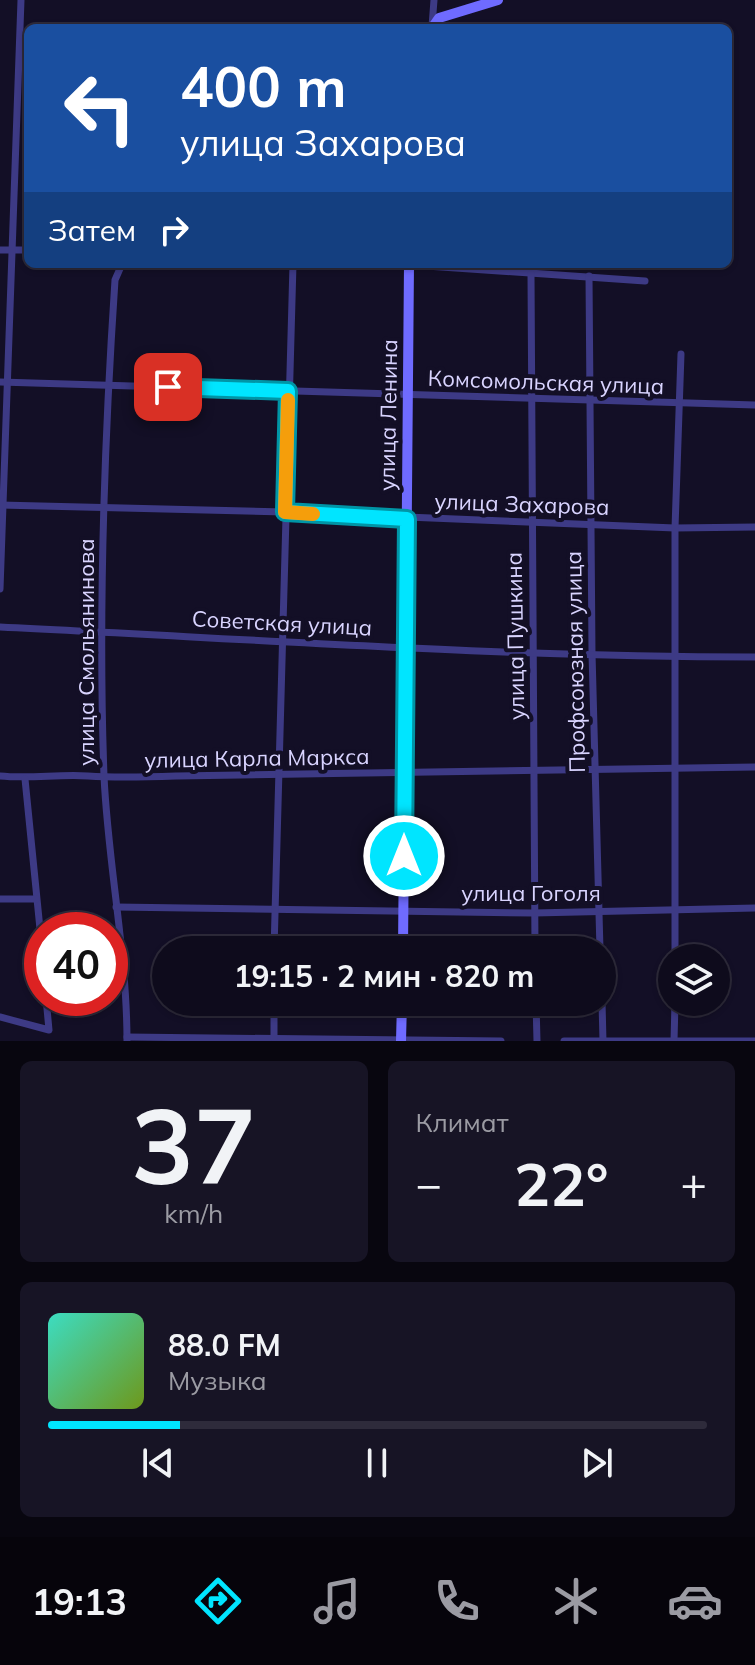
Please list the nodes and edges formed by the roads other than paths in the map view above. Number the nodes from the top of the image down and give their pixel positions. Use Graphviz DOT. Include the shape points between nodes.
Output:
graph roads {
  1 [pos="21,0"];
  2 [pos="434,0"];
  3 [pos="498,0"];
  4 [pos="432,24"];
  5 [pos="434,24"];
  6 [pos="0,250"];
  7 [pos="13,250"];
  8 [pos="24,250"];
  9 [pos="120,268"];
  10 [pos="293,268"];
  11 [pos="409,268"];
  12 [pos="450,268"];
  13 [pos="531,274"];
  14 [pos="589,276"];
  15 [pos="645,281"];
  16 [pos="681,354"];
  17 [pos="4,382"];
  18 [pos="108,385"];
  19 [pos="288,391"];
  20 [pos="409,396"];
  21 [pos="532,400"];
  22 [pos="589,401"];
  23 [pos="678,404"];
  24 [pos="755,405"];
  25 [pos="2,505"];
  26 [pos="104,508"];
  27 [pos="285,512"];
  28 [pos="407,519"];
  29 [pos="532,523"];
  30 [pos="591,523"];
  31 [pos="755,527"];
  32 [pos="675,528"];
  33 [pos="0,589"];
  34 [pos="0,627"];
  35 [pos="101,632"];
  36 [pos="282,642"];
  37 [pos="405,647"];
  38 [pos="535,652"];
  39 [pos="592,653"];
  40 [pos="675,657"];
  41 [pos="755,657"];
  42 [pos="755,767"];
  43 [pos="595,768"];
  44 [pos="675,768"];
  45 [pos="532,769"];
  46 [pos="404,773"];
  47 [pos="279,775"];
  48 [pos="0,776"];
  49 [pos="25,779"];
  50 [pos="104,779"];
  51 [pos="0,899"];
  52 [pos="36,899"];
  53 [pos="116,907"];
  54 [pos="755,908"];
  55 [pos="274,910"];
  56 [pos="676,910"];
  57 [pos="403,911"];
  58 [pos="599,911"];
  59 [pos="38,912"];
  60 [pos="534,913"];
  61 [pos="274,936"];
  62 [pos="403,936"];
  63 [pos="535,936"];
  64 [pos="600,936"];
  65 [pos="675,944"];
  66 [pos="48,1016"];
  67 [pos="274,1016"];
  68 [pos="402,1016"];
  69 [pos="536,1016"];
  70 [pos="602,1016"];
  71 [pos="675,1016"];
  72 [pos="0,1017"];
  73 [pos="274,1038"];
  74 [pos="127,1039"];
  75 [pos="674,1040"];
  76 [pos="401,1041"];
  77 [pos="501,1041"];
  78 [pos="537,1041"];
  79 [pos="564,1041"];
  80 [pos="603,1041"];
  81 [pos="755,1041"];
  1 -- 7 [label="street"];
  2 -- 4 [label="street"];
  3 -- 5 [label="street"];
  6 -- 7 [label="street"];
  7 -- 8 [label="street"];
  7 -- 17 [label="street"];
  9 -- 18 [label="street, улица Смольянинова"];
  10 -- 19 [label="street"];
  11 -- 20 [label="street, улица Ленина"];
  12 -- 13 [label="street"];
  13 -- 14 [label="street"];
  13 -- 21 [label="street, улица Пушкина"];
  14 -- 15 [label="street"];
  14 -- 22 [label="street, Профсоюзная улица"];
  16 -- 23 [label="street"];
  17 -- 18 [label="street, Комсомольская улица"];
  17 -- 25 [label="street"];
  18 -- 19 [label="street, Комсомольская улица"];
  18 -- 26 [label="street, улица Смольянинова"];
  19 -- 20 [label="street, Комсомольская улица"];
  19 -- 27 [label="street"];
  20 -- 21 [label="street, Комсомольская улица"];
  20 -- 28 [label="street, улица Ленина"];
  21 -- 22 [label="street, Комсомольская улица"];
  21 -- 29 [label="street, улица Пушкина"];
  22 -- 23 [label="street, Комсомольская улица"];
  22 -- 30 [label="street, Профсоюзная улица"];
  23 -- 24 [label="street, Комсомольская улица"];
  23 -- 32 [label="street"];
  25 -- 26 [label="street, улица Захарова"];
  25 -- 33 [label="street"];
  26 -- 27 [label="street, улица Захарова"];
  26 -- 35 [label="street, улица Смольянинова"];
  27 -- 28 [label="street, улица Захарова"];
  27 -- 36 [label="street"];
  28 -- 29 [label="street, улица Захарова"];
  28 -- 37 [label="street, улица Ленина"];
  29 -- 30 [label="street, улица Захарова"];
  29 -- 38 [label="street, улица Пушкина"];
  30 -- 32 [label="street, улица Захарова"];
  30 -- 39 [label="street, Профсоюзная улица"];
  31 -- 32 [label="street, улица Захарова"];
  32 -- 40 [label="street"];
  34 -- 35 [label="street, Советская улица"];
  35 -- 36 [label="street, Советская улица"];
  35 -- 50 [label="street, улица Смольянинова"];
  36 -- 37 [label="street, Советская улица"];
  36 -- 47 [label="street"];
  37 -- 38 [label="street, Советская улица"];
  37 -- 46 [label="street, улица Ленина"];
  38 -- 39 [label="street, Советская улица"];
  38 -- 45 [label="street, улица Пушкина"];
  39 -- 40 [label="street, Советская улица"];
  39 -- 43 [label="street, Профсоюзная улица"];
  40 -- 41 [label="street, Советская улица"];
  40 -- 44 [label="street"];
  42 -- 44 [label="street, улица Карла Маркса"];
  43 -- 44 [label="street, улица Карла Маркса"];
  43 -- 45 [label="street, улица Карла Маркса"];
  43 -- 58 [label="street, Профсоюзная улица"];
  44 -- 56 [label="street"];
  45 -- 46 [label="street, улица Карла Маркса"];
  45 -- 60 [label="street, улица Пушкина"];
  46 -- 47 [label="street, улица Карла Маркса"];
  46 -- 57 [label="street, улица Ленина"];
  47 -- 50 [label="street, улица Карла Маркса"];
  47 -- 55 [label="street"];
  48 -- 49 [label="street, улица Карла Маркса"];
  49 -- 50 [label="street, улица Карла Маркса"];
  49 -- 52 [label="street"];
  50 -- 53 [label="street, улица Смольянинова"];
  51 -- 52 [label="street"];
  52 -- 59 [label="street"];
  53 -- 55 [label="street, улица Гоголя"];
  53 -- 74 [label="street, улица Смольянинова"];
  54 -- 56 [label="street, улица Гоголя"];
  55 -- 57 [label="street, улица Гоголя"];
  55 -- 61 [label="street"];
  56 -- 58 [label="street, улица Гоголя"];
  56 -- 65 [label="street"];
  57 -- 60 [label="street, улица Гоголя"];
  57 -- 62 [label="street, улица Ленина"];
  58 -- 60 [label="street, улица Гоголя"];
  58 -- 64 [label="street, Профсоюзная улица"];
  60 -- 63 [label="street, улица Пушкина"];
  66 -- 72 [label="street" via="49,1030"];
  67 -- 73 [label="street"];
  68 -- 76 [label="street"];
  69 -- 78 [label="street"];
  70 -- 80 [label="street"];
  71 -- 75 [label="street"];
  73 -- 74 [label="street"];
  73 -- 76 [label="street"];
  75 -- 80 [label="street"];
  75 -- 81 [label="street"];
  76 -- 77 [label="street"];
  79 -- 80 [label="street"];
}
